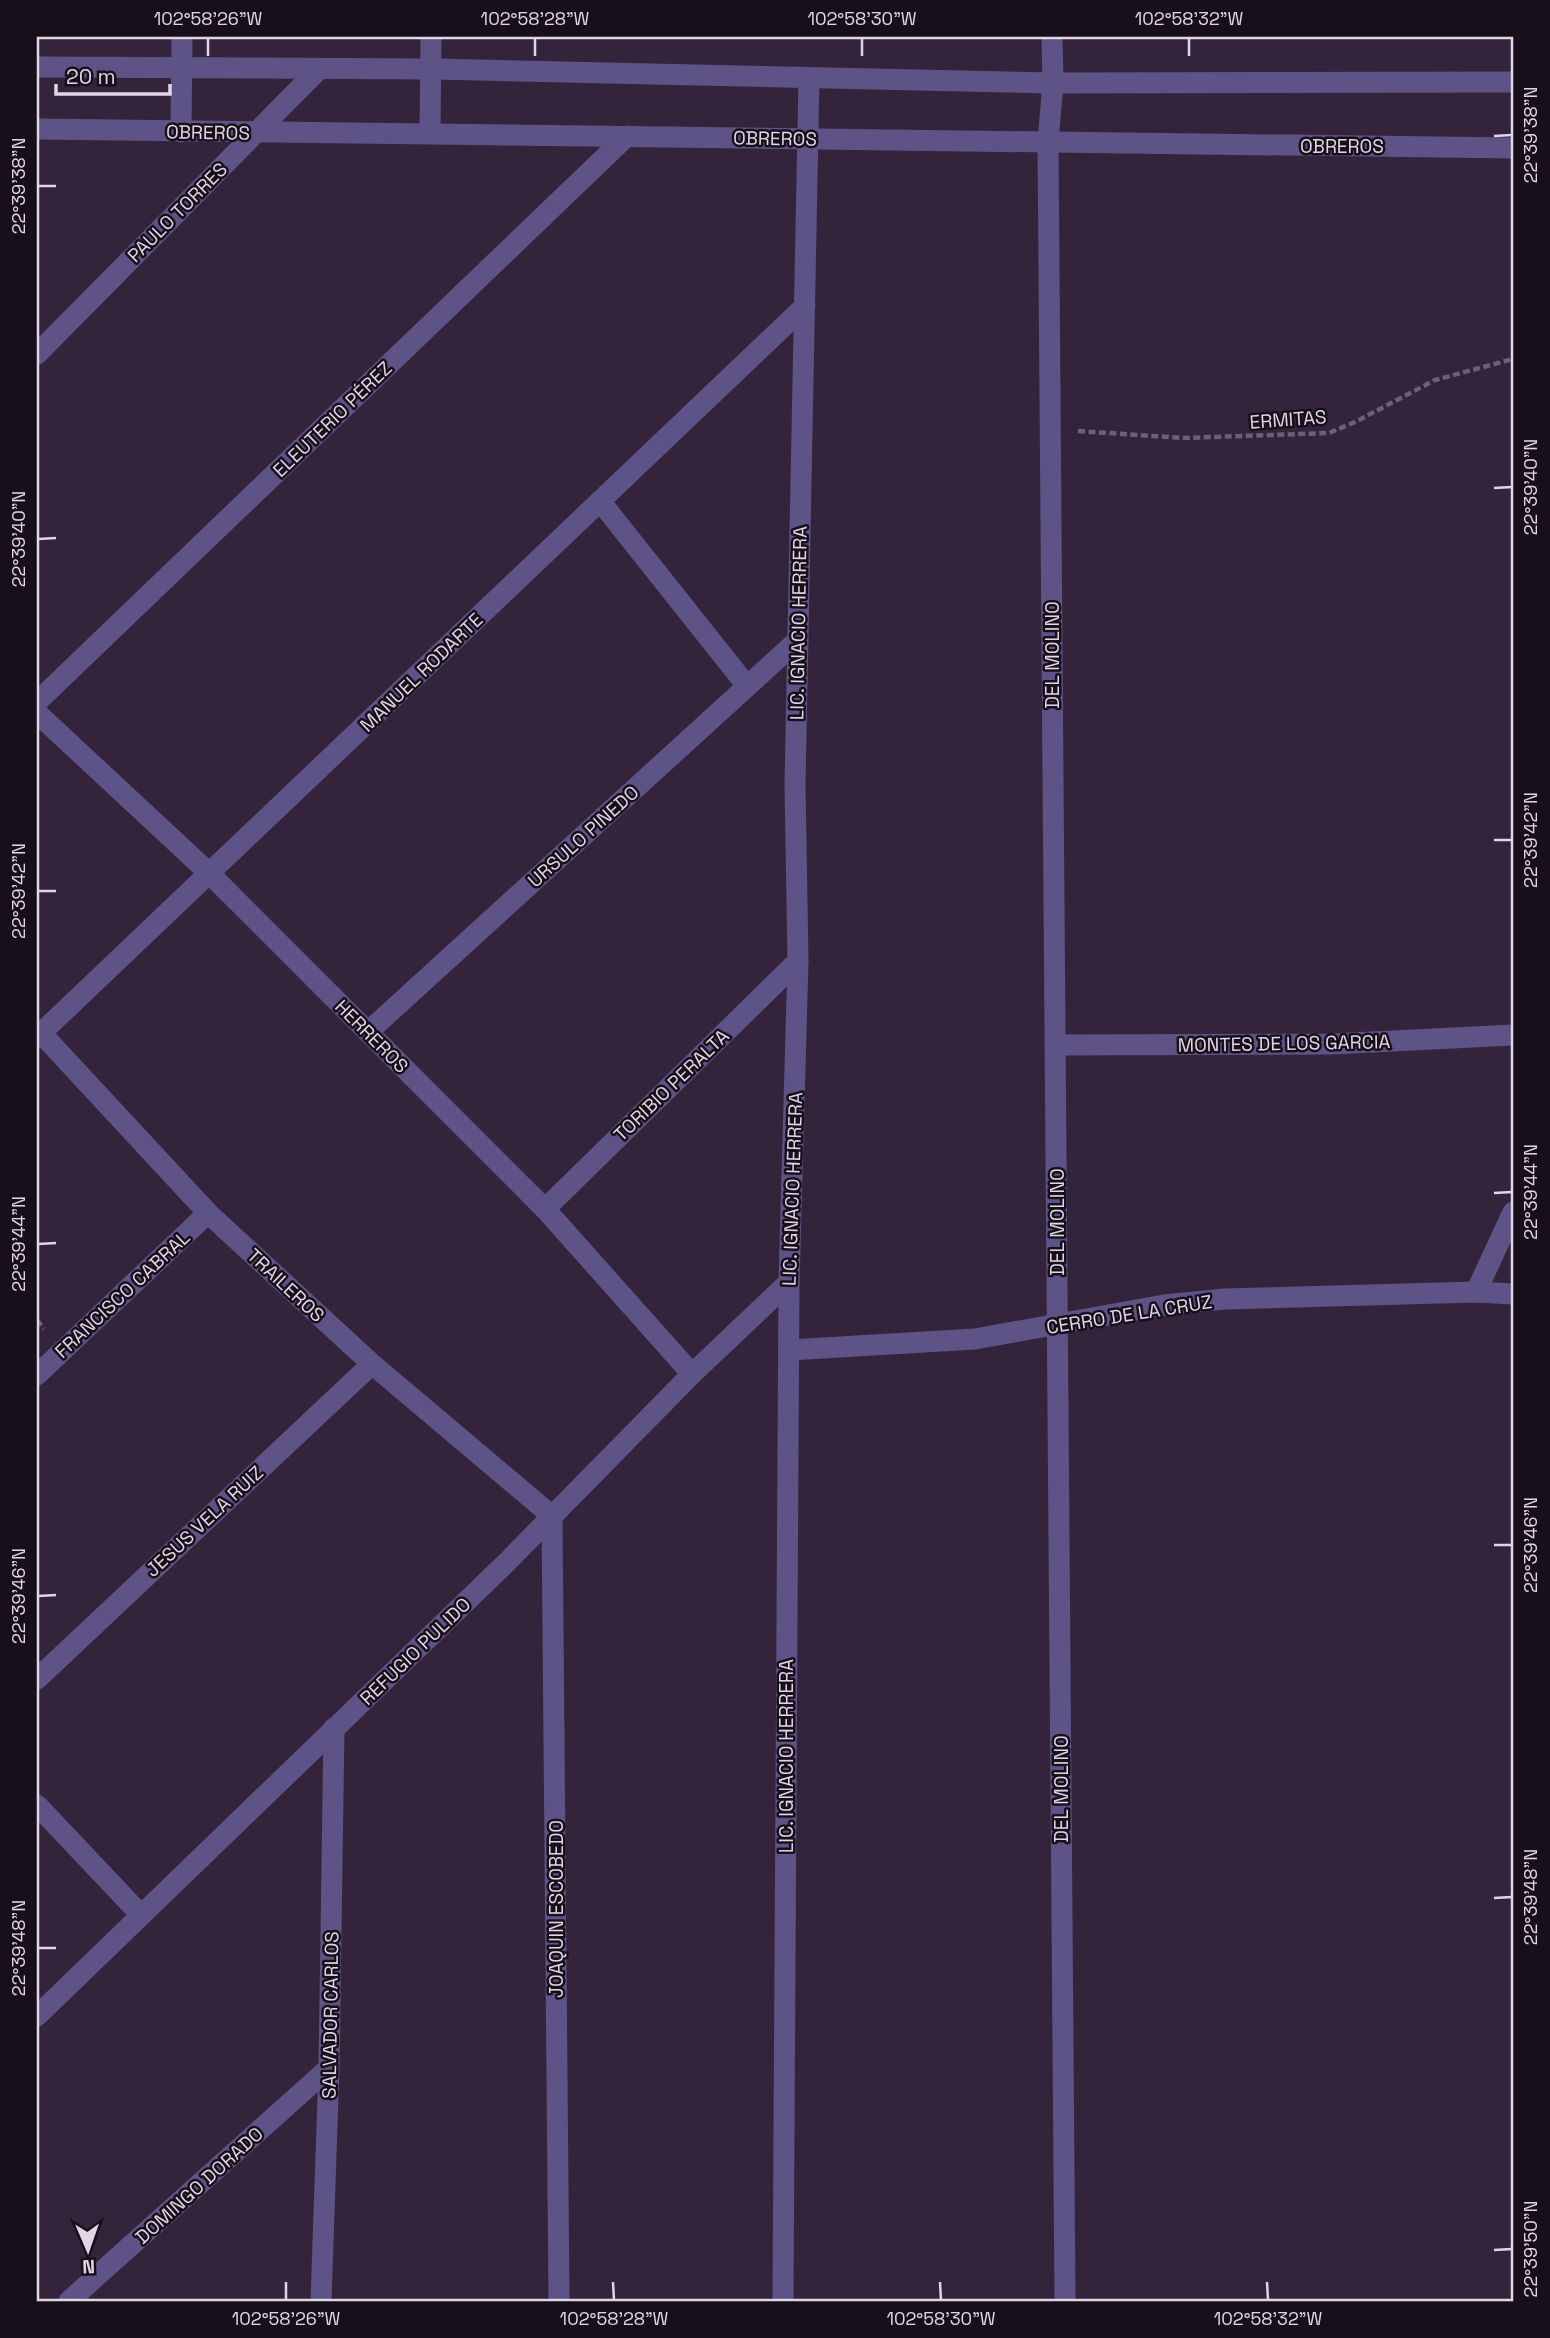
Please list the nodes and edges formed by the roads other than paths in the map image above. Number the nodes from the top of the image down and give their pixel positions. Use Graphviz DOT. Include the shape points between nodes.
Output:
graph roads {
  1 [pos="182,37"];
  2 [pos="431,37"];
  3 [pos="1052,37"];
  4 [pos="37,67"];
  5 [pos="181,68"];
  6 [pos="431,69"];
  7 [pos="318,70"];
  8 [pos="809,78"];
  9 [pos="1513,82"];
  10 [pos="1053,83"];
  11 [pos="37,129"];
  12 [pos="181,132"];
  13 [pos="255,133"];
  14 [pos="430,133"];
  15 [pos="627,136"];
  16 [pos="807,138"];
  17 [pos="1048,142"];
  18 [pos="1513,148"];
  19 [pos="804,306"];
  20 [pos="37,354"];
  21 [pos="600,501"];
  22 [pos="798,640"];
  23 [pos="747,687"];
  24 [pos="37,702"];
  25 [pos="37,713"];
  26 [pos="209,873"];
  27 [pos="798,961"];
  28 [pos="368,1032"];
  29 [pos="39,1035"];
  30 [pos="1513,1035"];
  31 [pos="1055,1045"];
  32 [pos="545,1209"];
  33 [pos="1513,1212"];
  34 [pos="208,1213"];
  35 [pos="789,1282"];
  36 [pos="1476,1292"];
  37 [pos="1513,1294"];
  38 [pos="1057,1325"];
  39 [pos="789,1350"];
  40 [pos="372,1364"];
  41 [pos="692,1374"];
  42 [pos="37,1375"];
  43 [pos="552,1516"];
  44 [pos="37,1679"];
  45 [pos="334,1728"];
  46 [pos="37,1805"];
  47 [pos="141,1916"];
  48 [pos="37,2016"];
  49 [pos="329,2068"];
  50 [pos="69,2301"];
  51 [pos="321,2301"];
  52 [pos="559,2301"];
  53 [pos="783,2301"];
  54 [pos="1065,2301"];
  1 -- 5 [label="street"];
  2 -- 6 [label="street"];
  3 -- 10 [label="street, DEL MOLINO"];
  4 -- 5 [label="street"];
  5 -- 7 [label="street"];
  5 -- 12 [label="street"];
  6 -- 7 [label="street"];
  6 -- 8 [label="street"];
  6 -- 14 [label="street"];
  7 -- 13 [label="street, PAULO TORRES"];
  8 -- 10 [label="street"];
  8 -- 16 [label="street, LIC. IGNACIO HERRERA"];
  9 -- 10 [label="street"];
  10 -- 17 [label="street, DEL MOLINO"];
  11 -- 12 [label="street, OBREROS"];
  12 -- 13 [label="street, OBREROS"];
  13 -- 14 [label="street, OBREROS"];
  13 -- 20 [label="street, PAULO TORRES"];
  14 -- 15 [label="street, OBREROS"];
  15 -- 16 [label="street, OBREROS"];
  15 -- 24 [label="street, ELEUTERIO PÉREZ"];
  16 -- 17 [label="street, OBREROS"];
  16 -- 19 [label="street, LIC. IGNACIO HERRERA"];
  17 -- 18 [label="street, OBREROS"];
  17 -- 31 [label="street, DEL MOLINO"];
  19 -- 21 [label="street, MANUEL RODARTE"];
  19 -- 22 [label="street, LIC. IGNACIO HERRERA"];
  21 -- 23 [label="street"];
  21 -- 26 [label="street, MANUEL RODARTE"];
  22 -- 23 [label="street, URSULO PINEDO"];
  22 -- 27 [label="street, LIC. IGNACIO HERRERA"];
  23 -- 28 [label="street, URSULO PINEDO"];
  25 -- 26 [label="street, HERREROS"];
  26 -- 28 [label="street, HERREROS"];
  26 -- 29 [label="street, MANUEL RODARTE"];
  27 -- 32 [label="street, TORIBIO PERALTA"];
  27 -- 35 [label="street, LIC. IGNACIO HERRERA"];
  28 -- 32 [label="street, HERREROS"];
  29 -- 34 [label="street, TRAILEROS"];
  30 -- 31 [label="street, MONTES DE LOS GARCIA" via="1332,1044"];
  31 -- 38 [label="street, DEL MOLINO"];
  32 -- 41 [label="street, HERREROS"];
  33 -- 36 [label="street"];
  34 -- 40 [label="street, TRAILEROS"];
  34 -- 42 [label="street, FRANCISCO CABRAL"];
  35 -- 39 [label="street, LIC. IGNACIO HERRERA"];
  35 -- 41 [label="street, REFUGIO PULIDO"];
  36 -- 37 [label="street, CERRO DE LA CRUZ"];
  36 -- 38 [label="street, CERRO DE LA CRUZ" via="1225,1299"];
  38 -- 39 [label="street, CERRO DE LA CRUZ" via="975,1339"];
  38 -- 54 [label="street, DEL MOLINO"];
  39 -- 53 [label="street, LIC. IGNACIO HERRERA"];
  40 -- 43 [label="street, TRAILEROS"];
  40 -- 44 [label="street, JESUS VELA RUIZ"];
  41 -- 43 [label="street, REFUGIO PULIDO"];
  43 -- 45 [label="street, REFUGIO PULIDO"];
  43 -- 52 [label="street, JOAQUIN ESCOBEDO"];
  45 -- 47 [label="street, REFUGIO PULIDO"];
  45 -- 49 [label="street, SALVADOR CARLOS"];
  46 -- 47 [label="street"];
  47 -- 48 [label="street, REFUGIO PULIDO"];
  49 -- 50 [label="street, DOMINGO DORADO"];
  49 -- 51 [label="street, SALVADOR CARLOS"];
}
